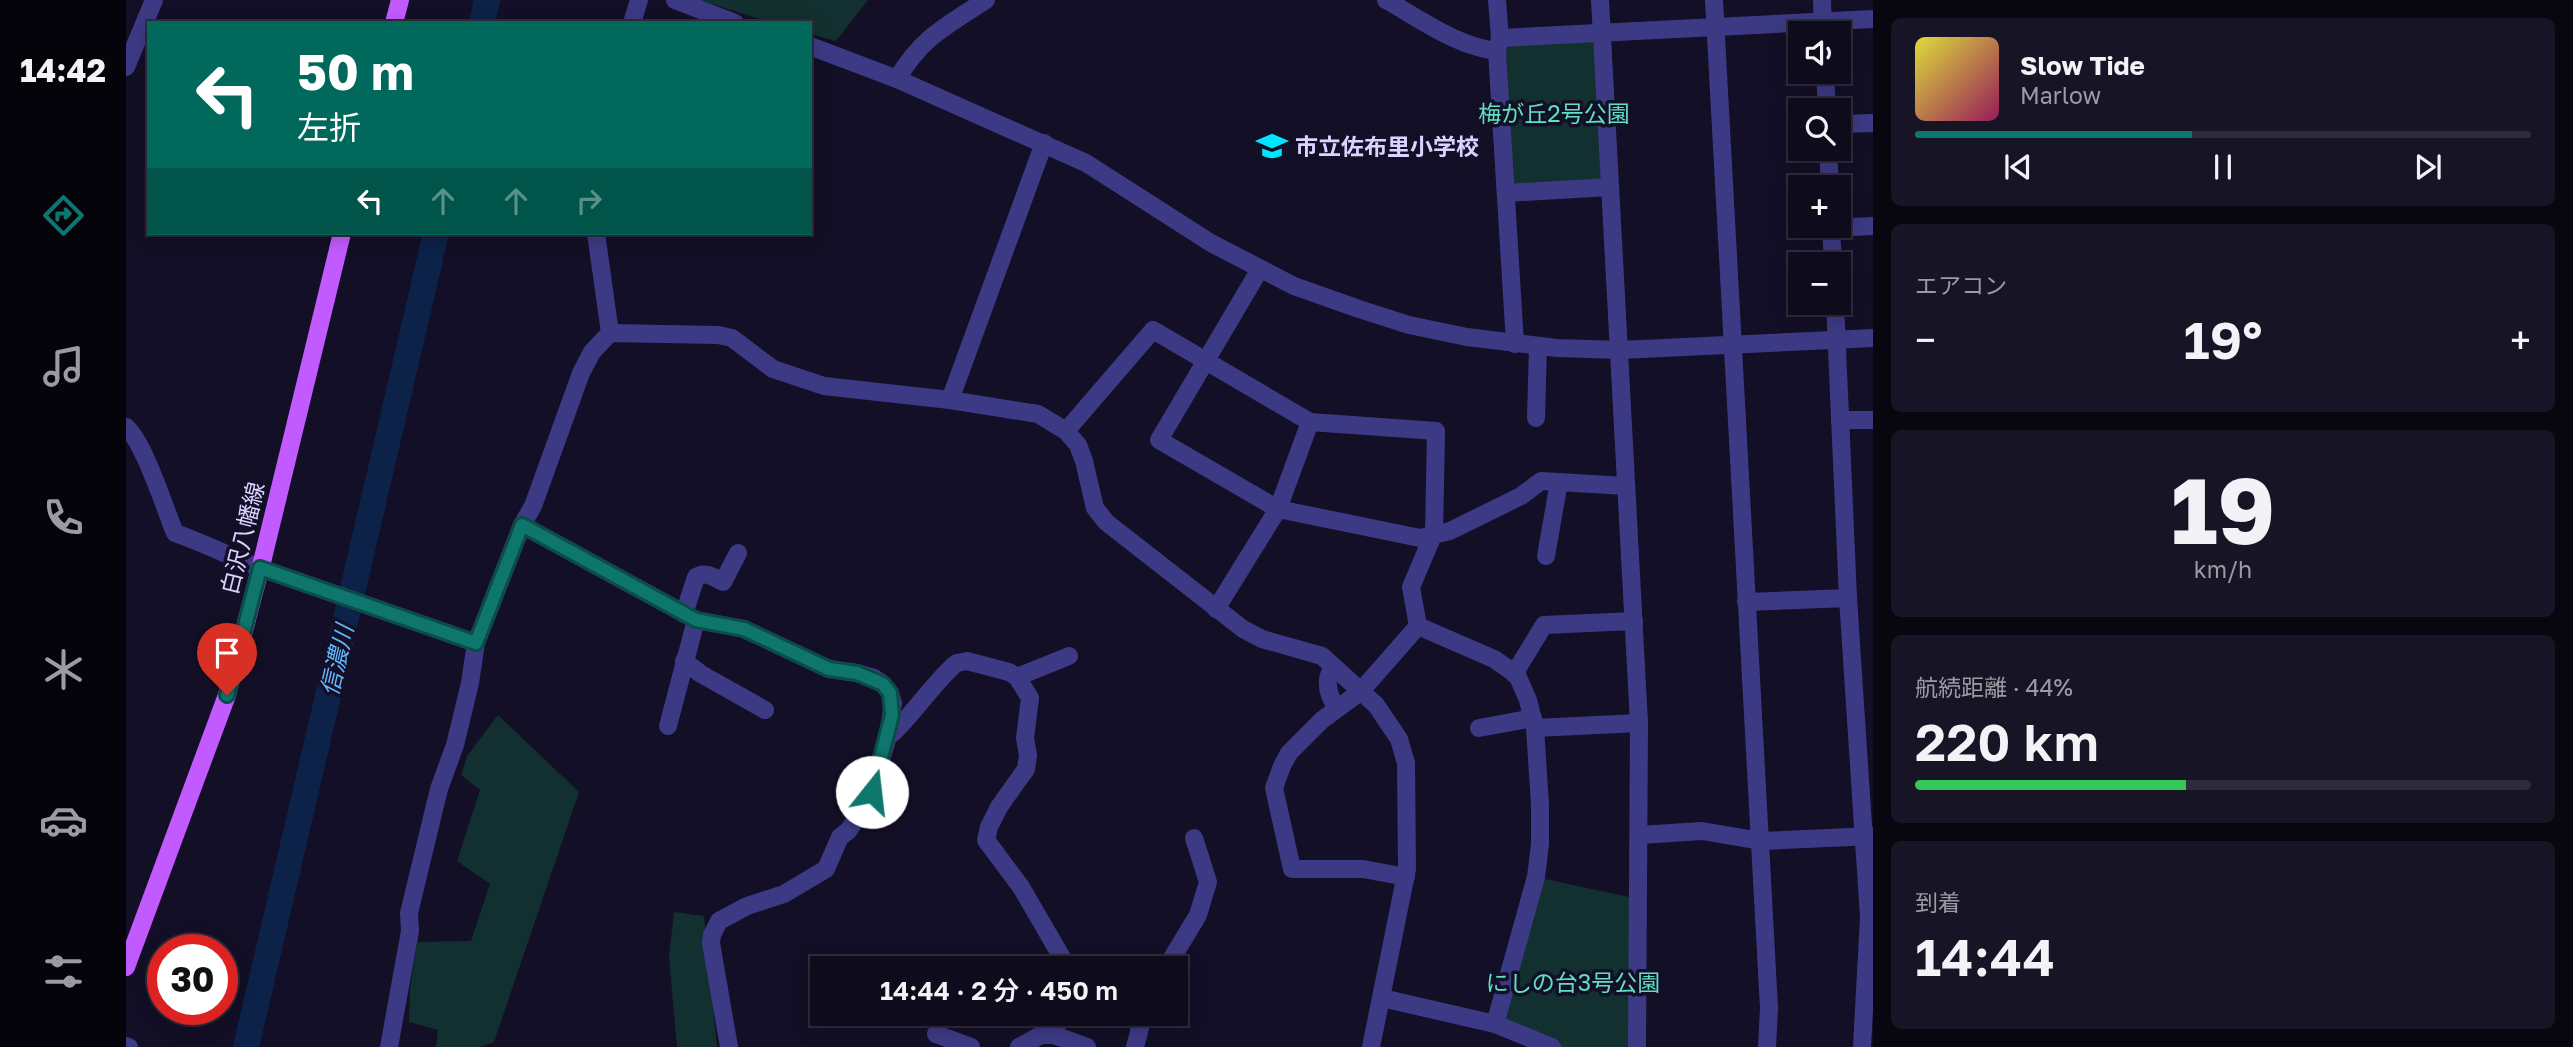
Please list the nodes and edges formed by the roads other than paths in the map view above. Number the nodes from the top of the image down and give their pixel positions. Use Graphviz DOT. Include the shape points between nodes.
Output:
graph roads {
  1 [pos="154,0"];
  2 [pos="400,0"];
  3 [pos="639,0"];
  4 [pos="675,0"];
  5 [pos="986,0"];
  6 [pos="1386,0"];
  7 [pos="1497,0"];
  8 [pos="1600,0"];
  9 [pos="1714,0"];
  10 [pos="1822,0"];
  11 [pos="1873,19"];
  12 [pos="395,21"];
  13 [pos="633,21"];
  14 [pos="730,21"];
  15 [pos="1823,21"];
  16 [pos="1851,23"];
  17 [pos="1716,27"];
  18 [pos="1788,28"];
  19 [pos="1601,33"];
  20 [pos="1499,44"];
  21 [pos="812,48"];
  22 [pos="126,67"];
  23 [pos="897,79"];
  24 [pos="1873,123"];
  25 [pos="1851,124"];
  26 [pos="1044,143"];
  27 [pos="1610,187"];
  28 [pos="1506,193"];
  29 [pos="1873,226"];
  30 [pos="1851,227"];
  31 [pos="342,235"];
  32 [pos="596,235"];
  33 [pos="1260,269"];
  34 [pos="1835,315"];
  35 [pos="610,333"];
  36 [pos="1873,338"];
  37 [pos="1836,340"];
  38 [pos="1516,344"];
  39 [pos="1734,345"];
  40 [pos="1538,346"];
  41 [pos="1620,350"];
  42 [pos="1206,361"];
  43 [pos="950,400"];
  44 [pos="1536,418"];
  45 [pos="1840,420"];
  46 [pos="1873,420"];
  47 [pos="1310,422"];
  48 [pos="126,427"];
  49 [pos="1066,431"];
  50 [pos="1559,482"];
  51 [pos="1626,485"];
  52 [pos="1278,509"];
  53 [pos="522,525"];
  54 [pos="1432,537"];
  55 [pos="738,553"];
  56 [pos="1546,556"];
  57 [pos="260,568"];
  58 [pos="1848,598"];
  59 [pos="1746,602"];
  60 [pos="1216,609"];
  61 [pos="690,617"];
  62 [pos="1634,621"];
  63 [pos="1418,626"];
  64 [pos="476,643"];
  65 [pos="1069,656"];
  66 [pos="684,661"];
  67 [pos="1333,668"];
  68 [pos="1514,674"];
  69 [pos="1017,677"];
  70 [pos="1360,692"];
  71 [pos="1337,708"];
  72 [pos="765,710"];
  73 [pos="1534,723"];
  74 [pos="1639,723"];
  75 [pos="668,726"];
  76 [pos="1479,728"];
  77 [pos="888,736"];
  78 [pos="1640,835"];
  79 [pos="1868,836"];
  80 [pos="1194,838"];
  81 [pos="1761,841"];
  82 [pos="1406,877"];
  83 [pos="1871,916"];
  84 [pos="1061,956"];
  85 [pos="1173,956"];
  86 [pos="126,967"];
  87 [pos="1382,998"];
  88 [pos="1494,1024"];
  89 [pos="1057,1026"];
  90 [pos="1141,1026"];
  91 [pos="936,1034"];
  92 [pos="1054,1035"];
  93 [pos="390,1047"];
  94 [pos="729,1047"];
  95 [pos="971,1047"];
  96 [pos="1019,1047"];
  97 [pos="1087,1047"];
  98 [pos="1135,1047"];
  99 [pos="1371,1047"];
  100 [pos="1552,1047"];
  101 [pos="1637,1047"];
  102 [pos="1768,1047"];
  103 [pos="1862,1047"];
  1 -- 22 [label="street"];
  2 -- 12 [label="main road"];
  3 -- 13 [label="street"];
  4 -- 14 [label="street"];
  5 -- 23 [label="street" via="934,33 911,56"];
  6 -- 20 [label="street" via="1484,49"];
  7 -- 20 [label="street"];
  8 -- 19 [label="street"];
  9 -- 17 [label="street"];
  10 -- 15 [label="street"];
  11 -- 16 [label="street"];
  17 -- 18 [label="street"];
  17 -- 19 [label="street"];
  17 -- 39 [label="street"];
  19 -- 20 [label="street"];
  19 -- 27 [label="street"];
  20 -- 28 [label="street"];
  21 -- 23 [label="street"];
  23 -- 26 [label="street"];
  24 -- 25 [label="street"];
  26 -- 33 [label="street" via="1086,163 1210,243"];
  26 -- 43 [label="street"];
  27 -- 28 [label="street"];
  27 -- 41 [label="street"];
  28 -- 38 [label="street"];
  29 -- 30 [label="street"];
  31 -- 57 [label="main road, 白沢八幡線"];
  32 -- 35 [label="street"];
  33 -- 38 [label="street" via="1294,286 1384,317"];
  33 -- 42 [label="street"];
  34 -- 37 [label="street"];
  35 -- 43 [label="street" via="718,335 732,338 774,369 824,386"];
  35 -- 53 [label="street" via="581,373"];
  36 -- 37 [label="street"];
  37 -- 39 [label="street"];
  37 -- 45 [label="street"];
  38 -- 40 [label="street"];
  39 -- 41 [label="street"];
  39 -- 59 [label="street"];
  40 -- 41 [label="street"];
  40 -- 44 [label="street"];
  41 -- 51 [label="street"];
  42 -- 47 [label="street"];
  42 -- 49 [label="street" via="1153,330"];
  42 -- 52 [label="street" via="1159,440"];
  43 -- 49 [label="street" via="1026,410"];
  45 -- 46 [label="street"];
  45 -- 58 [label="street"];
  47 -- 52 [label="street"];
  47 -- 54 [label="street" via="1436,431"];
  48 -- 57 [label="street" via="141,450 174,533"];
  49 -- 60 [label="street" via="1078,445 1095,508 1105,522"];
  50 -- 51 [label="street"];
  50 -- 54 [label="street" via="1541,481 1521,496"];
  50 -- 56 [label="street"];
  51 -- 62 [label="street"];
  52 -- 54 [label="street"];
  52 -- 60 [label="street"];
  53 -- 61 [label="street"];
  53 -- 64 [label="street"];
  54 -- 63 [label="street" via="1411,587"];
  55 -- 61 [label="street" via="723,582 708,574 696,578"];
  57 -- 64 [label="street"];
  57 -- 86 [label="main road, 白沢八幡線" via="227,695"];
  58 -- 59 [label="street"];
  58 -- 79 [label="street"];
  59 -- 81 [label="street"];
  60 -- 67 [label="street" via="1262,639 1322,656"];
  61 -- 66 [label="street"];
  61 -- 77 [label="street" via="744,629 829,669 874,678 890,693 893,703"];
  62 -- 68 [label="street" via="1544,625"];
  62 -- 74 [label="street"];
  63 -- 68 [label="street" via="1494,659"];
  63 -- 70 [label="street"];
  64 -- 93 [label="street" via="455,745 439,789 409,913 410,931"];
  65 -- 69 [label="street"];
  66 -- 72 [label="street"];
  66 -- 75 [label="street"];
  67 -- 70 [label="street"];
  67 -- 71 [label="street" via="1328,681"];
  68 -- 73 [label="street"];
  69 -- 77 [label="street" via="967,661 957,663"];
  69 -- 84 [label="street" via="1030,698 1026,769 999,807 986,840 1021,887"];
  70 -- 71 [label="street"];
  70 -- 82 [label="street" via="1389,721 1406,763"];
  71 -- 82 [label="street" via="1289,753 1274,788 1292,869 1363,869"];
  73 -- 74 [label="street"];
  73 -- 76 [label="street"];
  73 -- 88 [label="street" via="1540,805 1536,877"];
  74 -- 78 [label="street"];
  77 -- 94 [label="street" via="869,801 848,831 839,836 826,869 784,894 730,914 714,928 711,943"];
  78 -- 81 [label="street" via="1702,831"];
  78 -- 101 [label="street"];
  79 -- 81 [label="street"];
  79 -- 83 [label="street"];
  80 -- 85 [label="street" via="1208,882 1198,915"];
  81 -- 102 [label="street"];
  82 -- 87 [label="street"];
  83 -- 103 [label="street"];
  87 -- 88 [label="street"];
  87 -- 99 [label="street"];
  88 -- 100 [label="street"];
  89 -- 92 [label="street"];
  90 -- 98 [label="street"];
  91 -- 95 [label="street"];
  92 -- 96 [label="street" via="1041,1035"];
  92 -- 97 [label="street"];
}
